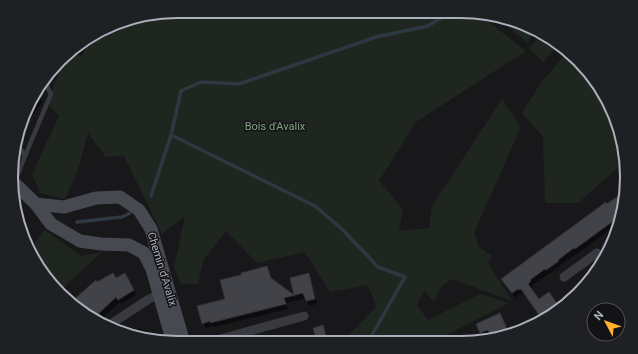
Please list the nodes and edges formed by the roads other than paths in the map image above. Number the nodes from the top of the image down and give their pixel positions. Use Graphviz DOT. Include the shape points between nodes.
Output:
graph roads {
  1 [pos="47,86"];
  2 [pos="20,149"];
  3 [pos="25,156"];
  4 [pos="18,171"];
  5 [pos="18,187"];
  6 [pos="36,204"];
  7 [pos="599,256"];
  8 [pos="564,277"];
  9 [pos="164,292"];
  10 [pos="304,316"];
  11 [pos="114,323"];
  12 [pos="171,336"];
  13 [pos="181,336"];
  14 [pos="229,336"];
  1 -- 3 [label="lane" via="51,94"];
  2 -- 3 [label="lane"];
  3 -- 4 [label="lane"];
  5 -- 6 [label="street, Chemin d'Avalix"];
  6 -- 9 [label="street, Chemin d'Avalix" via="51,224 80,241 129,245 144,253"];
  6 -- 9 [label="street, Chemin d'Avalix" via="64,207 96,198 120,197 139,210 150,229"];
  7 -- 8 [label="street" via="597,253"];
  9 -- 11 [label="street"];
  9 -- 12 [label="street, Chemin d'Avalix"];
  9 -- 13 [label="street, Chemin d'Avalix"];
  10 -- 14 [label="street"];
}
